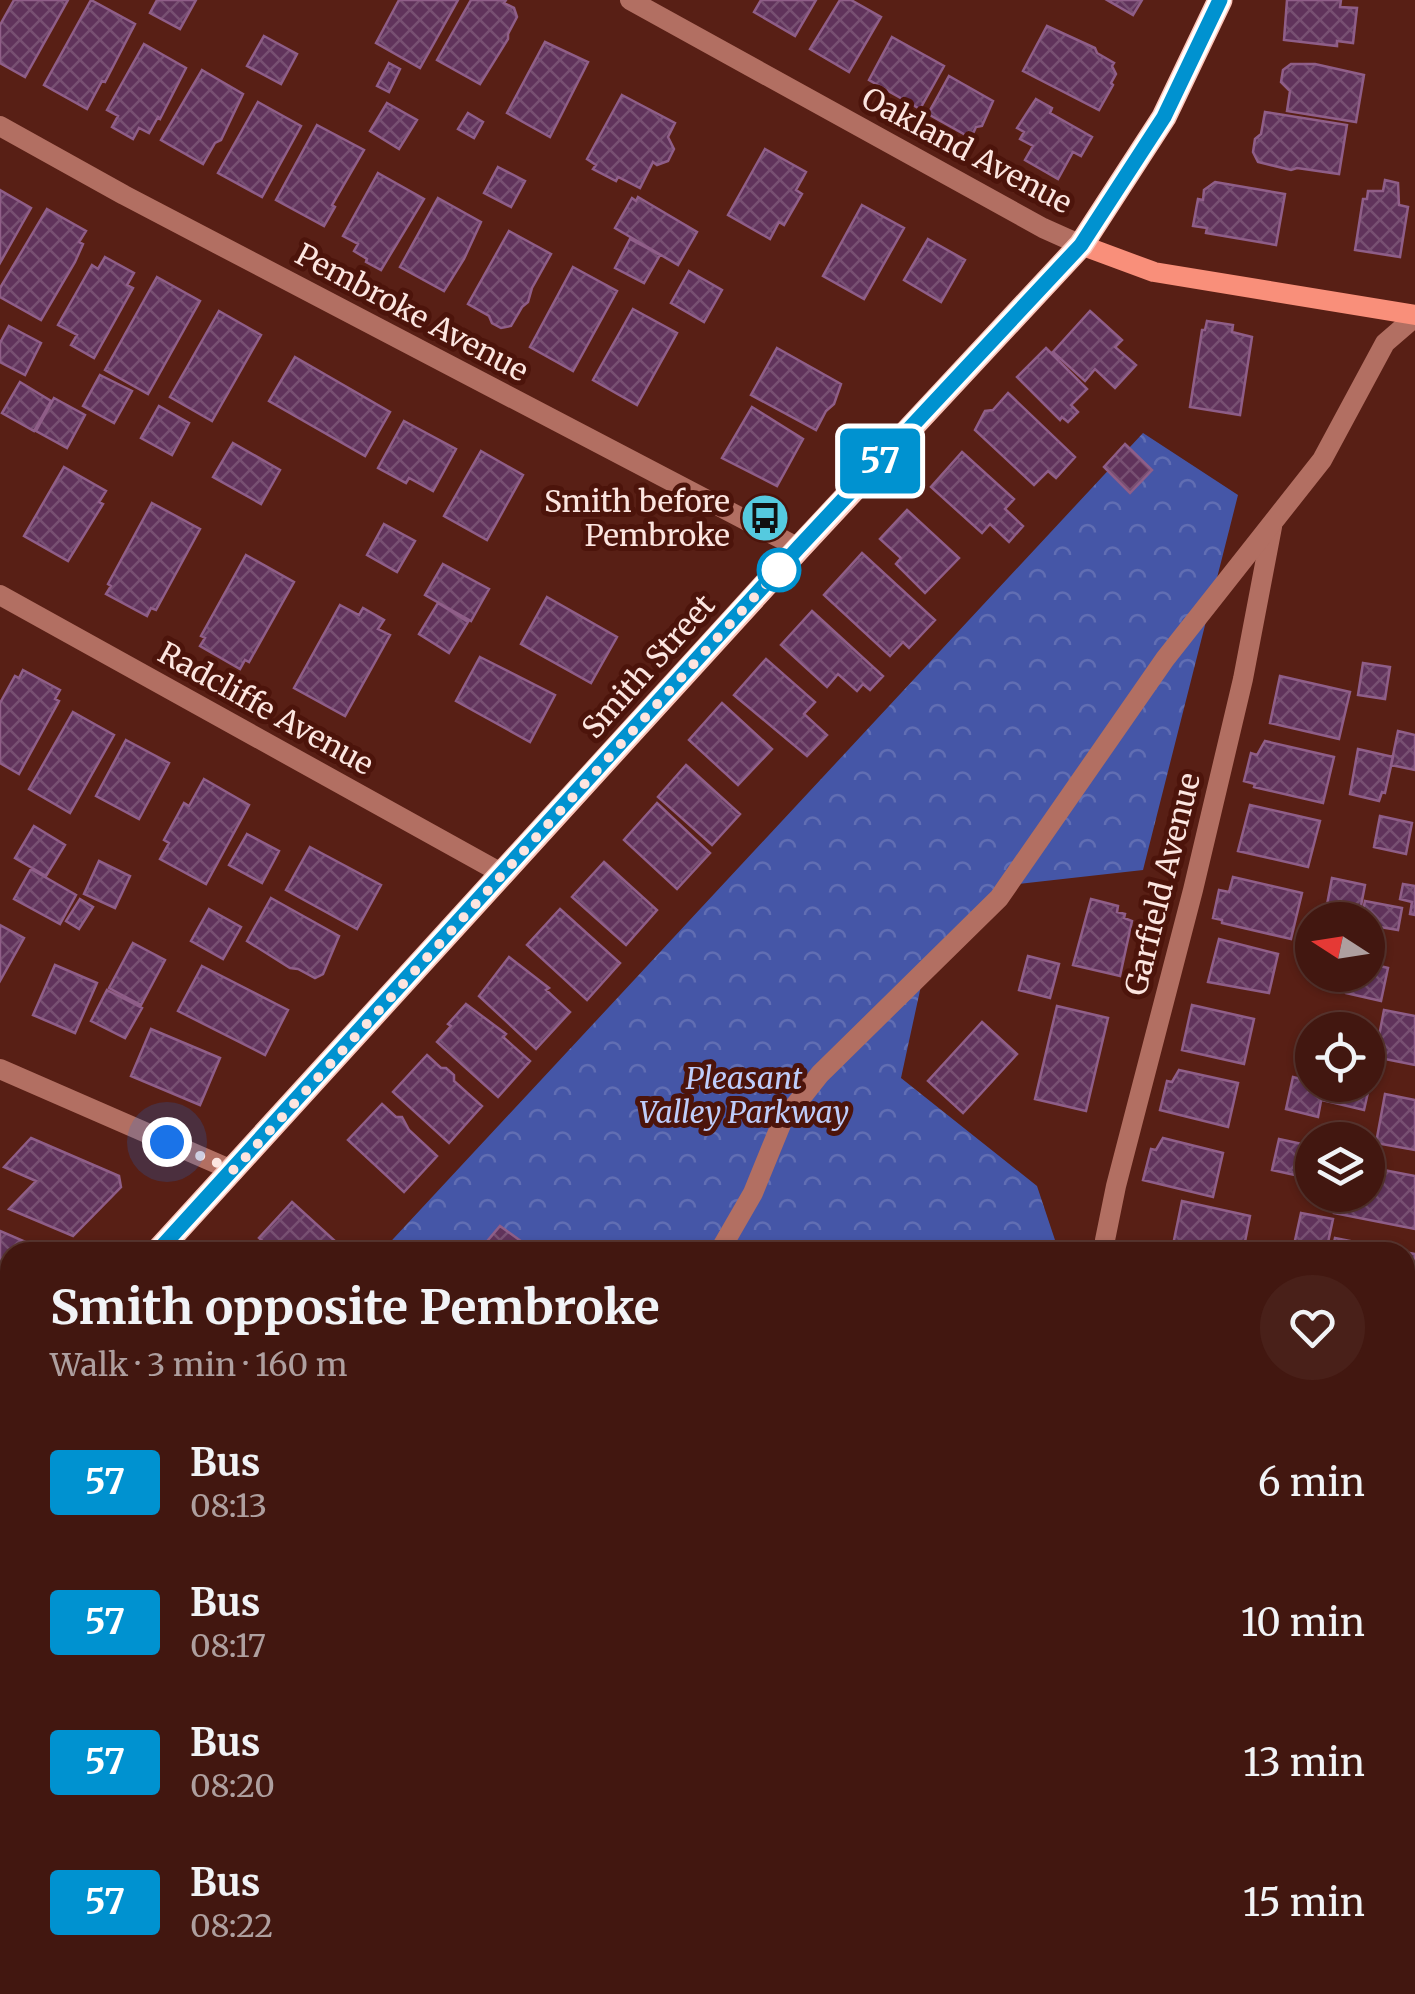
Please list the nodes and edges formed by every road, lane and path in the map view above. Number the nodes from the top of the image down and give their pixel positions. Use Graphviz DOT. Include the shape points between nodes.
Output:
graph roads {
  1 [pos="630,0"];
  2 [pos="1220,0"];
  3 [pos="0,126"];
  4 [pos="1081,245"];
  5 [pos="1415,316"];
  6 [pos="1272,527"];
  7 [pos="798,548"];
  8 [pos="0,595"];
  9 [pos="503,874"];
  10 [pos="0,1070"];
  11 [pos="234,1170"];
  12 [pos="166,1242"];
  13 [pos="725,1242"];
  14 [pos="1105,1242"];
  1 -- 4 [label="street, Oakland Avenue"];
  2 -- 4 [label="main road, Smith Street" via="1164,117"];
  3 -- 7 [label="street, Pembroke Avenue"];
  4 -- 5 [label="main road, Oakland Avenue" via="1154,272"];
  4 -- 7 [label="main road, Smith Street"];
  5 -- 6 [label="street" via="1385,343 1322,460"];
  6 -- 13 [label="street" via="1165,659 999,898 820,1074 782,1122"];
  6 -- 14 [label="street, Garfield Avenue" via="1194,890"];
  7 -- 9 [label="main road, Smith Street"];
  8 -- 9 [label="street, Radcliffe Avenue"];
  9 -- 11 [label="main road, Smith Street"];
  10 -- 11 [label="street"];
  11 -- 12 [label="main road, Smith Street"];
}
